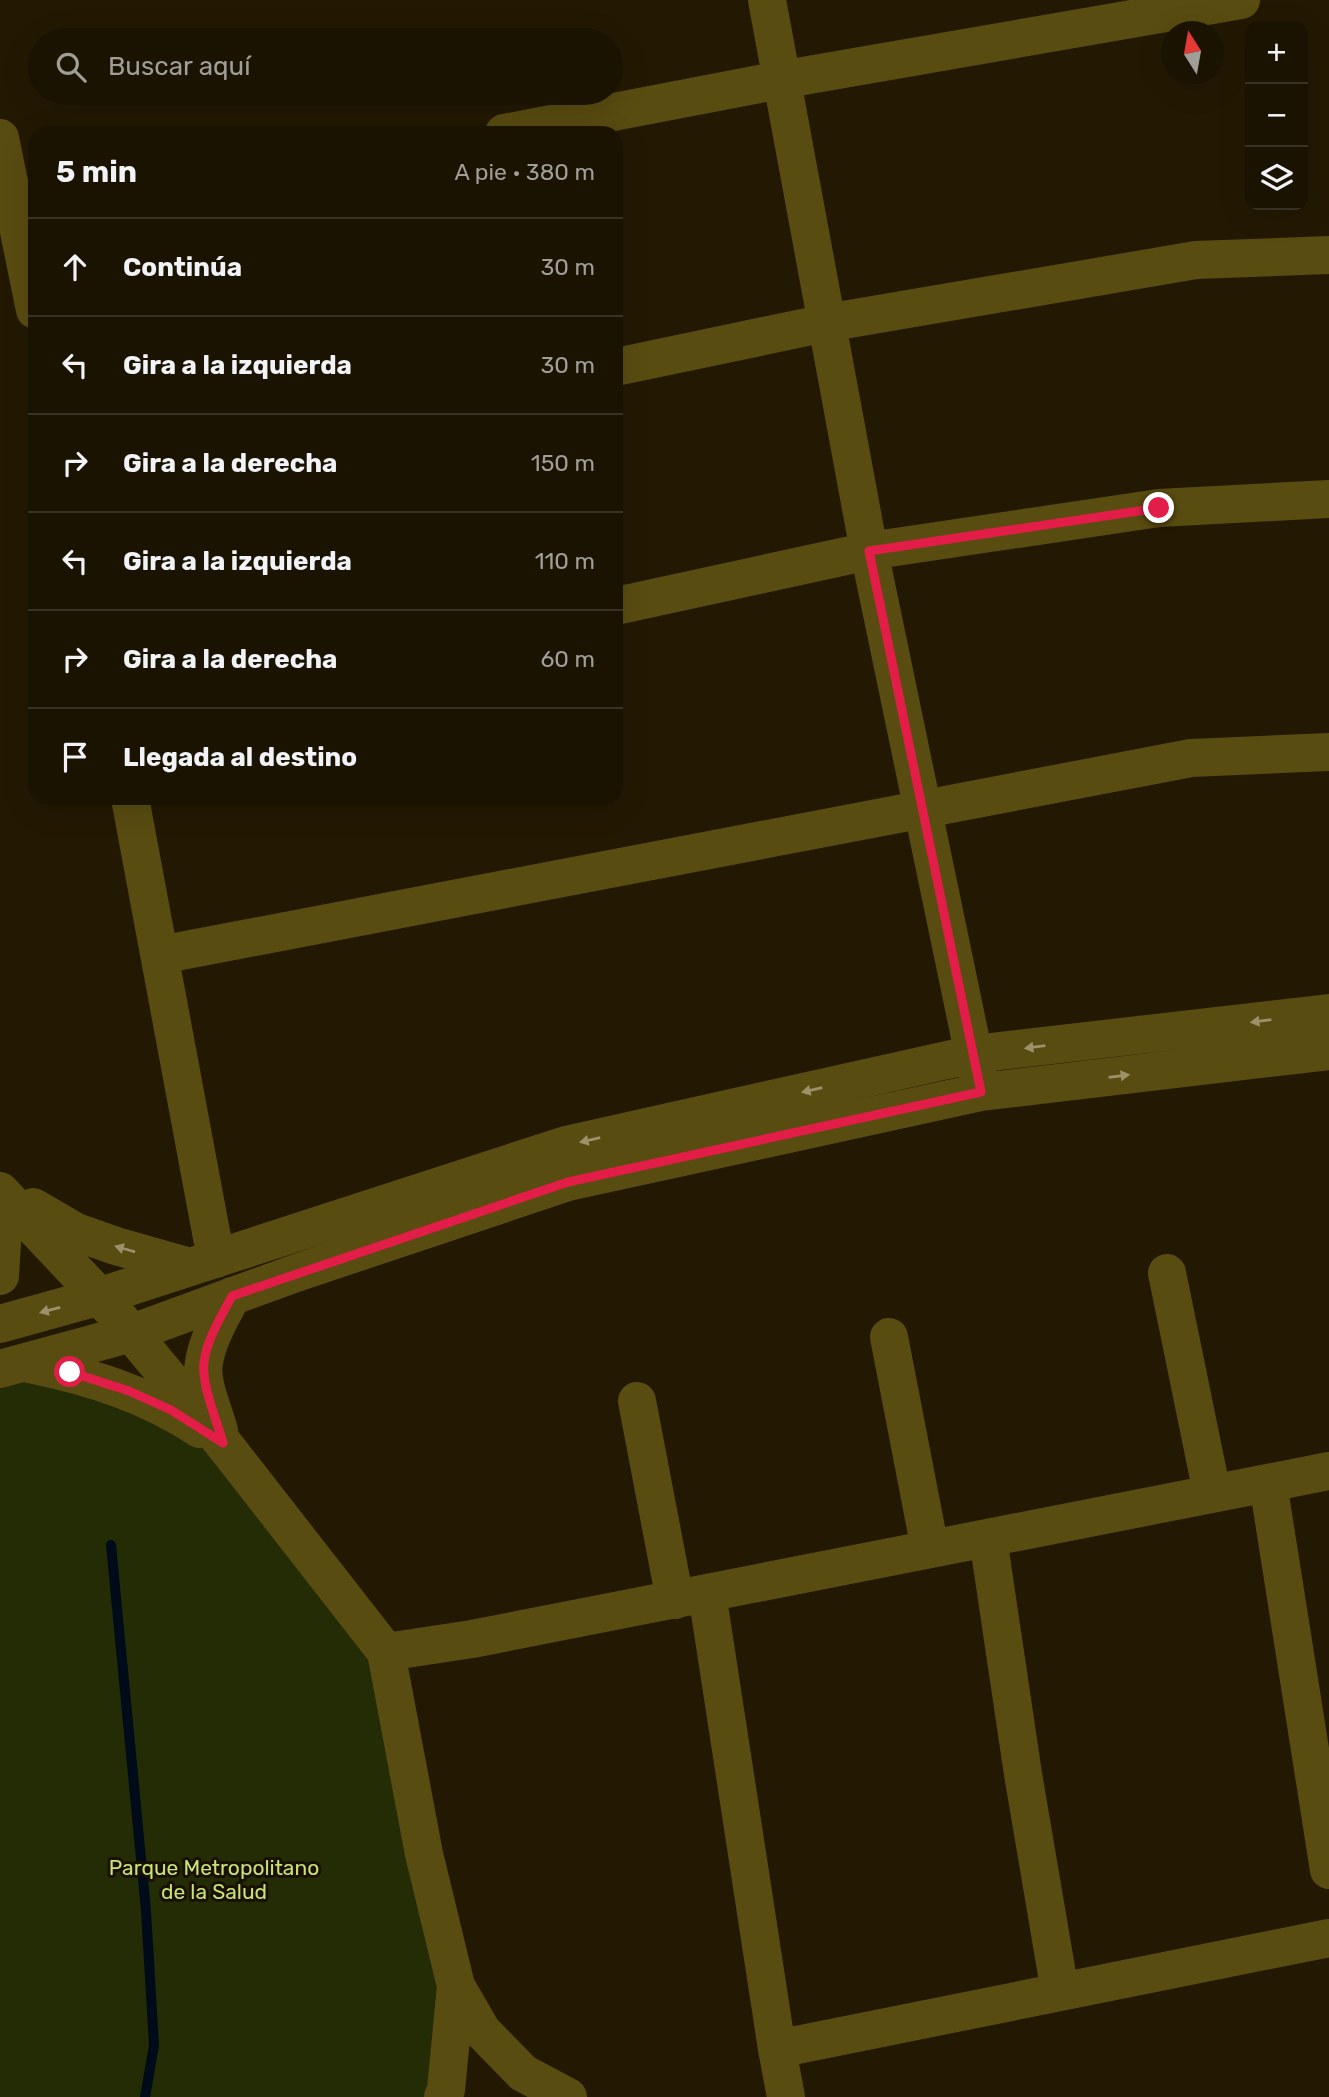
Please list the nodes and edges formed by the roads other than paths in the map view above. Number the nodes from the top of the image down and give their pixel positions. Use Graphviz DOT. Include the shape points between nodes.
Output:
graph roads {
  1 [pos="767,0"];
  2 [pos="1241,0"];
  3 [pos="780,80"];
  4 [pos="540,126"];
  5 [pos="0,138"];
  6 [pos="27,224"];
  7 [pos="1329,255"];
  8 [pos="827,323"];
  9 [pos="623,366"];
  10 [pos="1329,499"];
  11 [pos="869,551"];
  12 [pos="623,604"];
  13 [pos="1329,752"];
  14 [pos="131,805"];
  15 [pos="924,808"];
  16 [pos="160,955"];
  17 [pos="1329,1013"];
  18 [pos="1329,1051"];
  19 [pos="974,1054"];
  20 [pos="981,1092"];
  21 [pos="0,1189"];
  22 [pos="0,1229"];
  23 [pos="288,1256"];
  24 [pos="203,1263"];
  25 [pos="1167,1273"];
  26 [pos="0,1276"];
  27 [pos="101,1296"];
  28 [pos="232,1296"];
  29 [pos="0,1324"];
  30 [pos="132,1334"];
  31 [pos="889,1337"];
  32 [pos="12,1366"];
  33 [pos="637,1401"];
  34 [pos="223,1443"];
  35 [pos="1329,1471"];
  36 [pos="1268,1483"];
  37 [pos="1212,1493"];
  38 [pos="988,1538"];
  39 [pos="930,1549"];
  40 [pos="691,1596"];
  41 [pos="386,1652"];
  42 [pos="1329,1870"];
  43 [pos="1329,1938"];
  44 [pos="456,1986"];
  45 [pos="1060,1992"];
  46 [pos="777,2049"];
  47 [pos="443,2097"];
  48 [pos="568,2097"];
  49 [pos="786,2097"];
  1 -- 3 [label="street"];
  2 -- 3 [label="street"];
  3 -- 4 [label="street"];
  3 -- 8 [label="street"];
  5 -- 6 [label="street"];
  7 -- 8 [label="street" via="1196,260"];
  8 -- 9 [label="street"];
  8 -- 11 [label="street"];
  10 -- 11 [label="street" via="1159,508"];
  11 -- 12 [label="street"];
  11 -- 15 [label="street"];
  13 -- 15 [label="street" via="1191,758"];
  14 -- 16 [label="street"];
  15 -- 16 [label="street"];
  15 -- 19 [label="street"];
  16 -- 24 [label="street"];
  17 -- 19 [label="street, one-way"];
  20 -- 18 [label="street, one-way"];
  19 -- 20 [label="street"];
  19 -- 23 [label="street, one-way" via="566,1145"];
  20 -- 23 [label="street" via="568,1182"];
  24 -- 21 [label="street, one-way" via="116,1246 76,1232"];
  21 -- 27 [label="street"];
  22 -- 26 [label="street"];
  23 -- 24 [label="street"];
  23 -- 28 [label="street"];
  24 -- 27 [label="street"];
  25 -- 37 [label="street"];
  27 -- 29 [label="street, one-way"];
  27 -- 30 [label="street"];
  28 -- 30 [label="street"];
  28 -- 34 [label="street" via="204,1363"];
  30 -- 32 [label="street"];
  30 -- 34 [label="street"];
  31 -- 39 [label="street"];
  32 -- 34 [label="street" via="70,1372 129,1391 171,1410"];
  33 -- 40 [label="street"];
  34 -- 41 [label="street"];
  35 -- 36 [label="street"];
  36 -- 37 [label="street"];
  36 -- 42 [label="street"];
  37 -- 38 [label="street"];
  38 -- 39 [label="street"];
  38 -- 45 [label="street"];
  39 -- 40 [label="street"];
  40 -- 41 [label="street"];
  40 -- 46 [label="street"];
  41 -- 44 [label="street" via="424,1854"];
  43 -- 45 [label="street"];
  44 -- 47 [label="street"];
  44 -- 48 [label="street" via="482,2031 523,2073"];
  45 -- 46 [label="street"];
  46 -- 49 [label="street"];
}
